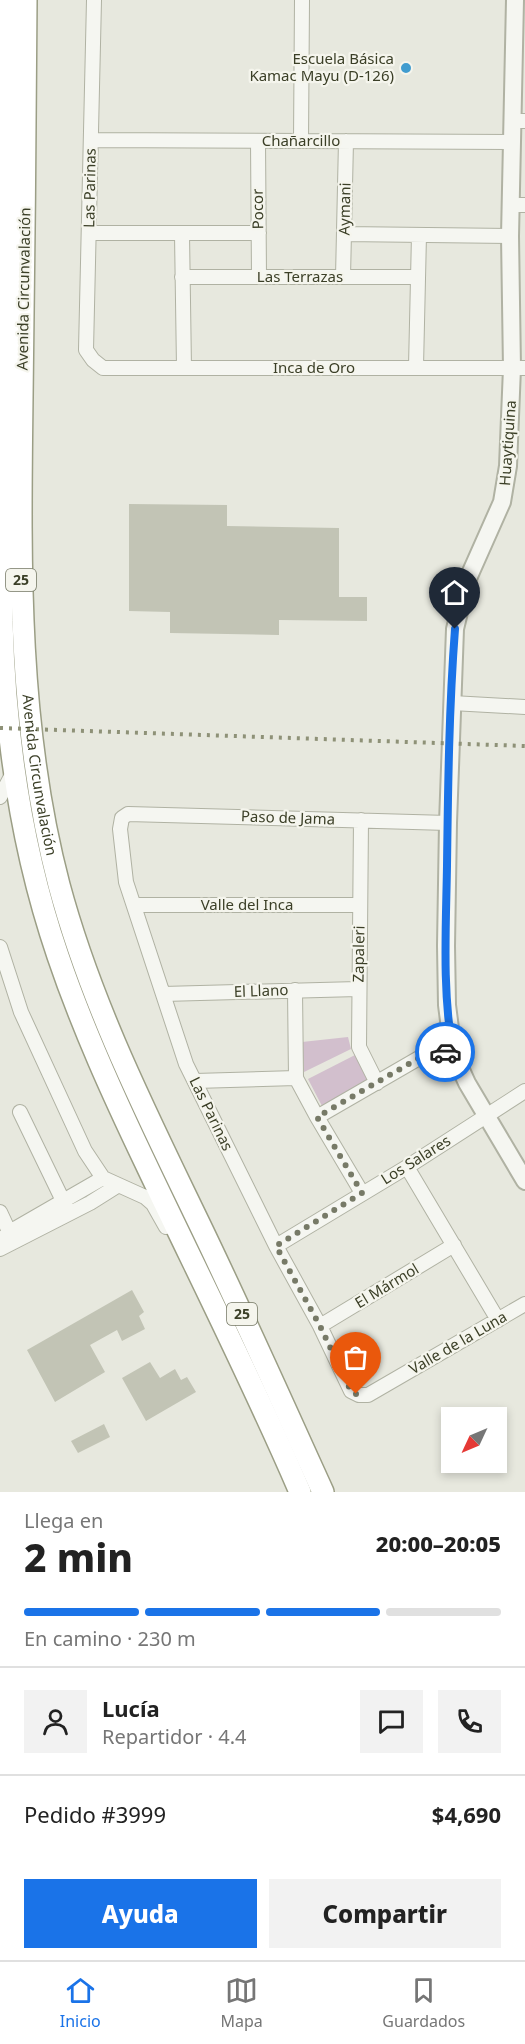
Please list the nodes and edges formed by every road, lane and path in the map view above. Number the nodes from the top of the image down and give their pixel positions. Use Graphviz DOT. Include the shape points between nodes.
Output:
graph roads {
  1 [pos="6,0"];
  2 [pos="26,0"];
  3 [pos="94,0"];
  4 [pos="302,0"];
  5 [pos="515,0"];
  6 [pos="519,121"];
  7 [pos="91,140"];
  8 [pos="258,141"];
  9 [pos="301,141"];
  10 [pos="346,141"];
  11 [pos="512,142"];
  12 [pos="518,205"];
  13 [pos="88,233"];
  14 [pos="259,233"];
  15 [pos="182,234"];
  16 [pos="344,234"];
  17 [pos="419,235"];
  18 [pos="510,236"];
  19 [pos="182,277"];
  20 [pos="259,277"];
  21 [pos="344,277"];
  22 [pos="418,277"];
  23 [pos="416,367"];
  24 [pos="103,368"];
  25 [pos="184,368"];
  26 [pos="518,368"];
  27 [pos="2,654"];
  28 [pos="452,703"];
  29 [pos="525,707"];
  30 [pos="14,771"];
  31 [pos="0,797"];
  32 [pos="128,813"];
  33 [pos="361,820"];
  34 [pos="448,823"];
  35 [pos="134,905"];
  36 [pos="360,905"];
  37 [pos="0,947"];
  38 [pos="358,989"];
  39 [pos="295,990"];
  40 [pos="163,994"];
  41 [pos="453,1052"];
  42 [pos="296,1078"];
  43 [pos="195,1081"];
  44 [pos="377,1083"];
  45 [pos="525,1091"];
  46 [pos="20,1112"];
  47 [pos="487,1116"];
  48 [pos="317,1117"];
  49 [pos="407,1167"];
  50 [pos="525,1181"];
  51 [pos="110,1185"];
  52 [pos="362,1193"];
  53 [pos="66,1207"];
  54 [pos="0,1212"];
  55 [pos="8,1238"];
  56 [pos="454,1245"];
  57 [pos="276,1246"];
  58 [pos="0,1249"];
  59 [pos="211,1301"];
  60 [pos="525,1304"];
  61 [pos="498,1320"];
  62 [pos="320,1326"];
  63 [pos="359,1395"];
  64 [pos="300,1492"];
  65 [pos="323,1492"];
  1 -- 27 [label="highway, Avenida Circunvalación / 25"];
  2 -- 65 [label="highway, Avenida Circunvalación / 25" via="22,628 32,745 43,815 67,913 108,1029"];
  3 -- 7 [label="street, Las Parinas"];
  4 -- 9 [label="street"];
  5 -- 6 [label="street, Huaytiquina"];
  6 -- 11 [label="street, Huaytiquina"];
  7 -- 8 [label="street, Chañarcillo"];
  7 -- 13 [label="street, Las Parinas"];
  8 -- 9 [label="street, Chañarcillo"];
  8 -- 14 [label="street, Pocor"];
  9 -- 10 [label="street, Chañarcillo"];
  10 -- 11 [label="street, Chañarcillo"];
  10 -- 16 [label="street, Aymani"];
  11 -- 12 [label="street, Huaytiquina"];
  12 -- 18 [label="street, Huaytiquina"];
  13 -- 15 [label="street"];
  13 -- 24 [label="street, Las Parinas" via="86,350"];
  14 -- 15 [label="street"];
  14 -- 20 [label="street, Pocor"];
  15 -- 19 [label="street"];
  16 -- 17 [label="street"];
  16 -- 21 [label="street, Aymani"];
  17 -- 18 [label="street"];
  17 -- 22 [label="street"];
  18 -- 26 [label="street, Huaytiquina"];
  19 -- 20 [label="street, Las Terrazas"];
  19 -- 25 [label="street"];
  20 -- 21 [label="street, Las Terrazas"];
  21 -- 22 [label="street, Las Terrazas"];
  22 -- 23 [label="street"];
  23 -- 25 [label="street, Inca de Oro"];
  23 -- 26 [label="street, Inca de Oro"];
  24 -- 25 [label="street, Inca de Oro"];
  26 -- 28 [label="street, Huaytiquina" via="505,490 466,583 458,613"];
  27 -- 30 [label="highway, Avenida Circunvalación / 25"];
  28 -- 29 [label="street"];
  28 -- 34 [label="street, Huaytiquina"];
  30 -- 31 [label="street, Avenida Circunvalación"];
  30 -- 59 [label="highway, Avenida Circunvalación / 25" via="35,878 70,991 115,1098"];
  32 -- 33 [label="street, Paso de Jama"];
  32 -- 35 [label="street, Las Parinas" via="122,818 120,829 126,882"];
  33 -- 34 [label="street, Paso de Jama"];
  33 -- 36 [label="street, Zapaleri"];
  34 -- 41 [label="street, Huaytiquina" via="447,993"];
  35 -- 36 [label="street, Valle del Inca"];
  35 -- 40 [label="street, Las Parinas"];
  36 -- 38 [label="street, Zapaleri"];
  37 -- 51 [label="street" via="21,1012 86,1151"];
  38 -- 39 [label="street, El Llano"];
  38 -- 44 [label="street, Zapaleri" via="359,1047"];
  39 -- 40 [label="street, El Llano"];
  39 -- 42 [label="street"];
  40 -- 43 [label="street, Las Parinas"];
  41 -- 44 [label="street" via="426,1054"];
  41 -- 47 [label="street, Huaytiquina"];
  42 -- 43 [label="street"];
  42 -- 48 [label="street"];
  43 -- 57 [label="street, Las Parinas"];
  44 -- 48 [label="street"];
  45 -- 47 [label="street, Los Salares"];
  46 -- 53 [label="street"];
  47 -- 49 [label="street, Los Salares"];
  47 -- 50 [label="street, Huaytiquina"];
  48 -- 52 [label="street"];
  49 -- 52 [label="street, Los Salares"];
  49 -- 56 [label="street"];
  51 -- 53 [label="street"];
  51 -- 59 [label="street, Avenida Circunvalación" via="132,1190 153,1204 191,1276"];
  52 -- 57 [label="street, Los Salares"];
  53 -- 55 [label="street"];
  54 -- 55 [label="street"];
  55 -- 58 [label="street"];
  56 -- 61 [label="street"];
  56 -- 62 [label="street, El Mármol"];
  57 -- 62 [label="street, Las Parinas"];
  59 -- 64 [label="highway, Avenida Circunvalación / 25"];
  60 -- 61 [label="street, Valle de la Luna"];
  61 -- 63 [label="street, Valle de la Luna" via="368,1395"];
  62 -- 63 [label="street, Las Parinas" via="351,1391"];
}
